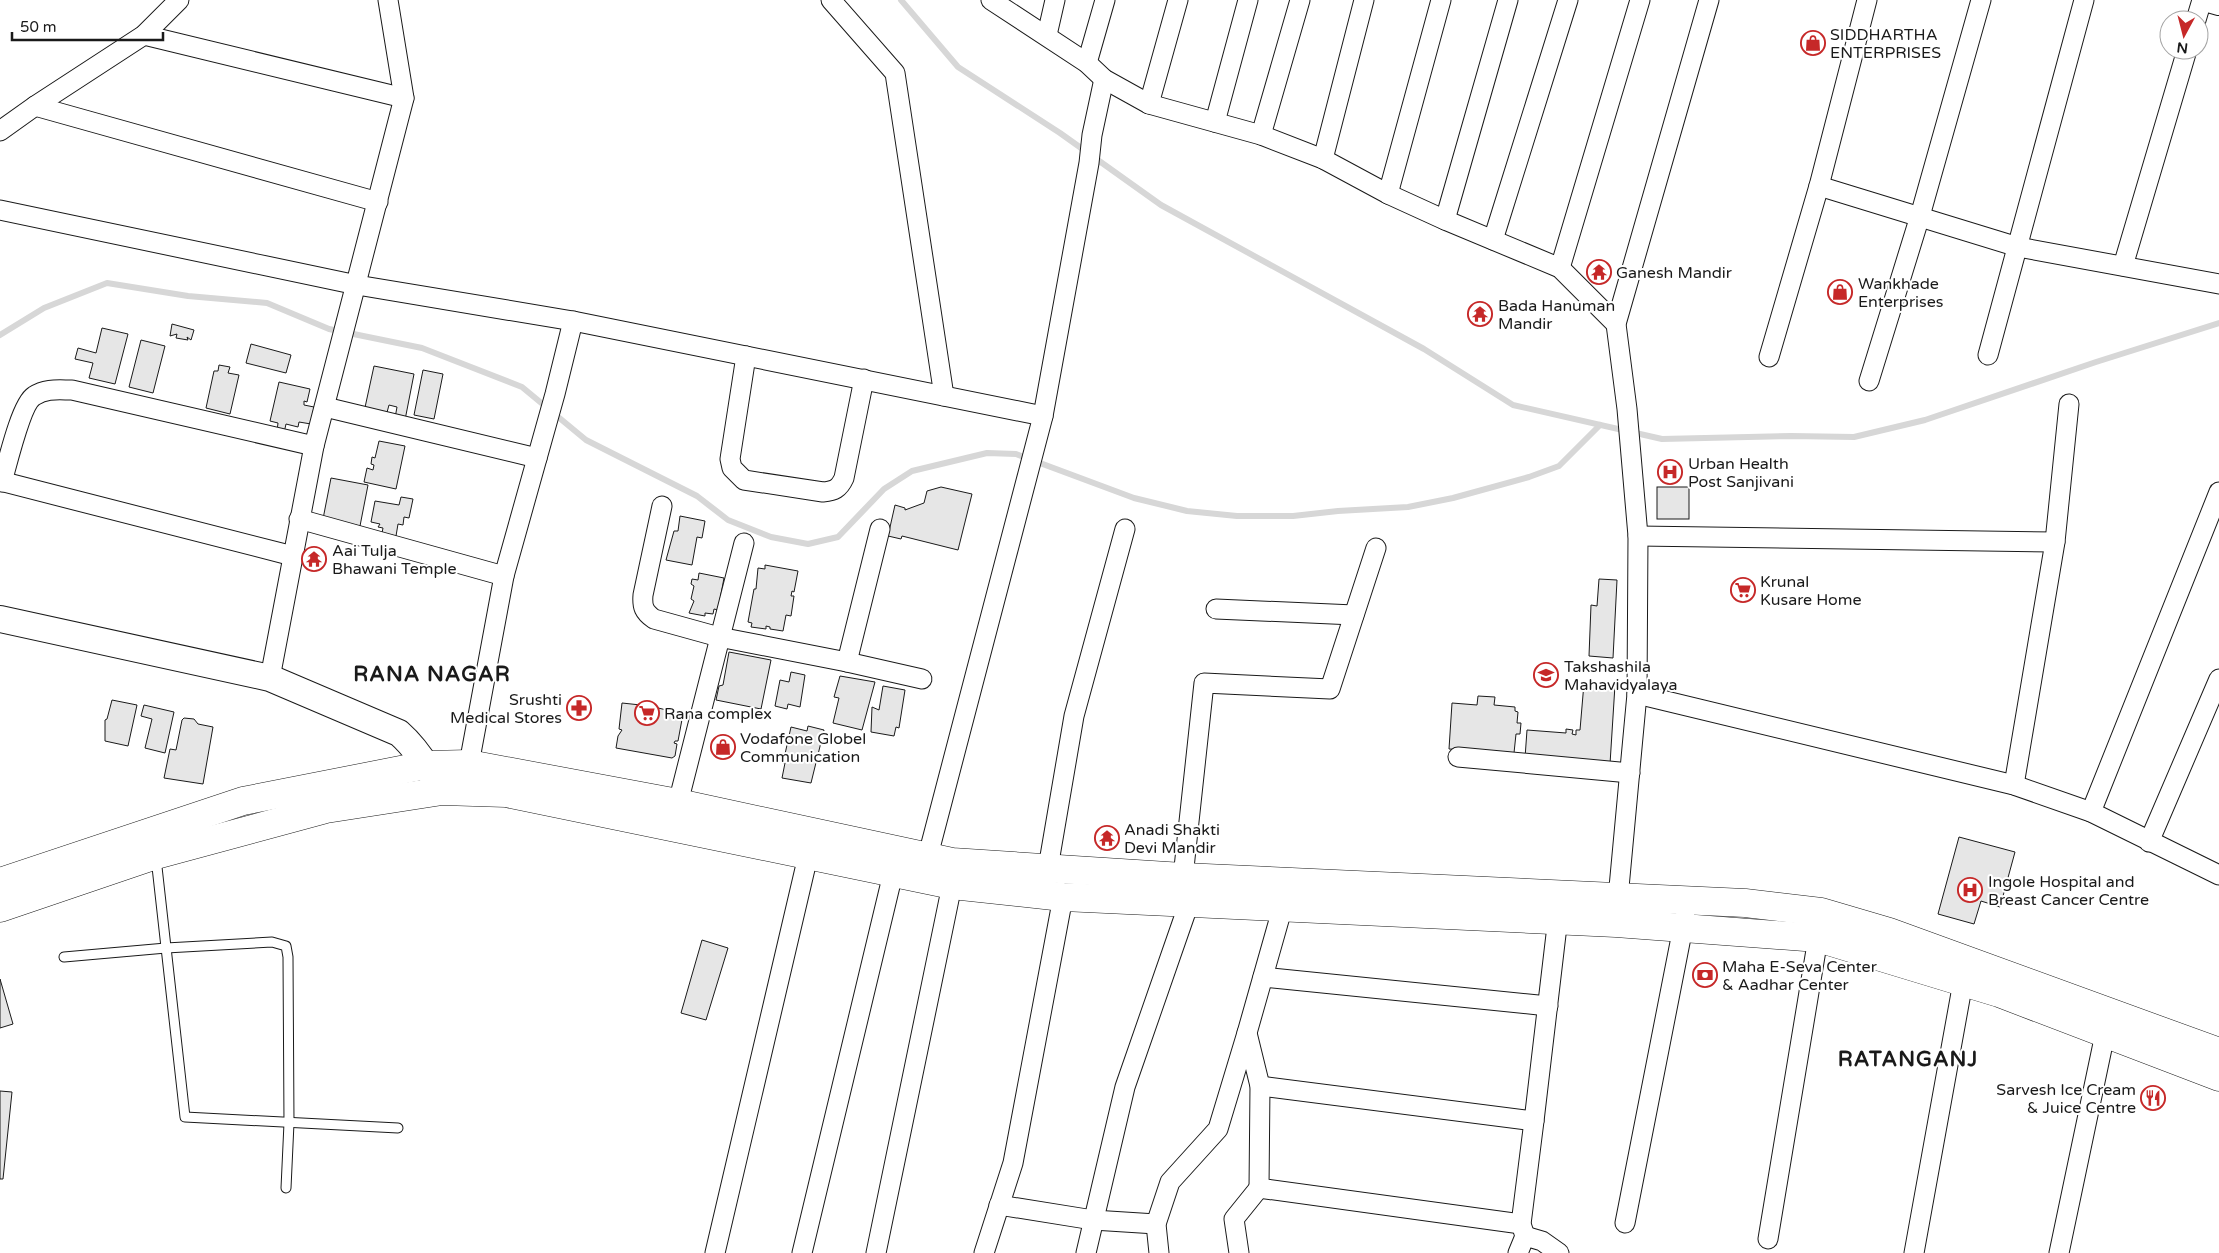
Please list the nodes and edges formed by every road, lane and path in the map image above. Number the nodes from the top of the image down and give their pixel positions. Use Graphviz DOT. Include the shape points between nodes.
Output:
graph roads {
  1 [pos="179,0"];
  2 [pos="388,0"];
  3 [pos="831,0"];
  4 [pos="992,0"];
  5 [pos="1055,0"];
  6 [pos="1105,0"];
  7 [pos="1178,0"];
  8 [pos="1248,0"];
  9 [pos="1300,0"];
  10 [pos="1364,0"];
  11 [pos="1441,0"];
  12 [pos="1508,0"];
  13 [pos="1568,0"];
  14 [pos="1640,0"];
  15 [pos="1709,0"];
  16 [pos="1867,0"];
  17 [pos="1981,0"];
  18 [pos="2084,0"];
  19 [pos="2212,0"];
  20 [pos="2219,2"];
  21 [pos="144,35"];
  22 [pos="1047,35"];
  23 [pos="2184,60"];
  24 [pos="1087,63"];
  25 [pos="1104,79"];
  26 [pos="404,98"];
  27 [pos="1149,104"];
  28 [pos="35,106"];
  29 [pos="1216,122"];
  30 [pos="0,131"];
  31 [pos="1261,135"];
  32 [pos="1323,160"];
  33 [pos="1819,186"];
  34 [pos="1388,194"];
  35 [pos="378,202"];
  36 [pos="0,210"];
  37 [pos="1920,216"];
  38 [pos="1444,220"];
  39 [pos="1493,240"];
  40 [pos="2018,247"];
  41 [pos="2123,266"];
  42 [pos="1560,268"];
  43 [pos="2219,284"];
  44 [pos="357,285"];
  45 [pos="573,321"];
  46 [pos="1616,324"];
  47 [pos="1988,355"];
  48 [pos="746,356"];
  49 [pos="1769,357"];
  50 [pos="864,379"];
  51 [pos="1869,381"];
  52 [pos="944,396"];
  53 [pos="2069,404"];
  54 [pos="324,408"];
  55 [pos="1043,416"];
  56 [pos="314,446"];
  57 [pos="537,458"];
  58 [pos="1,482"];
  59 [pos="2219,492"];
  60 [pos="662,506"];
  61 [pos="299,519"];
  62 [pos="880,529"];
  63 [pos="1126,529"];
  64 [pos="1638,536"];
  65 [pos="2055,542"];
  66 [pos="744,543"];
  67 [pos="1376,548"];
  68 [pos="293,556"];
  69 [pos="504,576"];
  70 [pos="1216,609"];
  71 [pos="1354,615"];
  72 [pos="0,619"];
  73 [pos="719,637"];
  74 [pos="847,662"];
  75 [pos="270,678"];
  76 [pos="922,679"];
  77 [pos="2219,680"];
  78 [pos="1637,694"];
  79 [pos="1458,757"];
  80 [pos="469,764"];
  81 [pos="426,765"];
  82 [pos="1630,773"];
  83 [pos="2014,785"];
  84 [pos="442,791"];
  85 [pos="678,803"];
  86 [pos="2091,812"];
  87 [pos="2149,842"];
  88 [pos="156,855"];
  89 [pos="808,856"];
  90 [pos="896,861"];
  91 [pos="924,868"];
  92 [pos="1048,868"];
  93 [pos="2219,875"];
  94 [pos="0,882"];
  95 [pos="952,885"];
  96 [pos="1186,890"];
  97 [pos="1063,897"];
  98 [pos="1687,901"];
  99 [pos="1283,906"];
  100 [pos="0,908"];
  101 [pos="1559,908"];
  102 [pos="1617,911"];
  103 [pos="1684,928"];
  104 [pos="1818,938"];
  105 [pos="166,948"];
  106 [pos="64,957"];
  107 [pos="1263,978"];
  108 [pos="1964,982"];
  109 [pos="1548,1006"];
  110 [pos="1248,1033"];
  111 [pos="2105,1034"];
  112 [pos="2219,1052"];
  113 [pos="2219,1077"];
  114 [pos="1260,1086"];
  115 [pos="1534,1121"];
  116 [pos="289,1123"];
  117 [pos="398,1128"];
  118 [pos="286,1188"];
  119 [pos="1259,1188"];
  120 [pos="999,1206"];
  121 [pos="1093,1220"];
  122 [pos="1625,1223"];
  123 [pos="1156,1224"];
  124 [pos="1521,1238"];
  125 [pos="1768,1239"];
  126 [pos="1551,1251"];
  127 [pos="715,1253"];
  128 [pos="802,1253"];
  129 [pos="876,1253"];
  130 [pos="984,1253"];
  131 [pos="1086,1253"];
  132 [pos="1159,1253"];
  133 [pos="1239,1253"];
  134 [pos="1914,1253"];
  135 [pos="2059,1253"];
  1 -- 21 [label="street"];
  2 -- 26 [label="street"];
  3 -- 52 [label="street" via="895,73"];
  4 -- 22 [label="street"];
  5 -- 22 [label="street"];
  6 -- 24 [label="street"];
  7 -- 27 [label="street"];
  8 -- 29 [label="street"];
  9 -- 31 [label="street"];
  10 -- 32 [label="street"];
  11 -- 34 [label="street"];
  12 -- 38 [label="street"];
  13 -- 39 [label="street"];
  14 -- 42 [label="street"];
  15 -- 46 [label="street"];
  16 -- 33 [label="street"];
  17 -- 37 [label="street"];
  18 -- 40 [label="street"];
  19 -- 20 [label="street"];
  21 -- 26 [label="street"];
  21 -- 28 [label="street"];
  22 -- 24 [label="street"];
  23 -- 41 [label="street"];
  24 -- 25 [label="street"];
  25 -- 27 [label="street"];
  25 -- 55 [label="street"];
  26 -- 35 [label="street"];
  27 -- 29 [label="street"];
  28 -- 30 [label="street"];
  28 -- 35 [label="street"];
  29 -- 31 [label="street"];
  31 -- 32 [label="street"];
  32 -- 34 [label="street"];
  33 -- 37 [label="street"];
  33 -- 49 [label="street"];
  34 -- 38 [label="street"];
  35 -- 44 [label="street"];
  36 -- 44 [label="street"];
  37 -- 40 [label="street"];
  37 -- 51 [label="street"];
  38 -- 39 [label="street"];
  39 -- 42 [label="street"];
  40 -- 41 [label="street"];
  40 -- 47 [label="street"];
  41 -- 43 [label="street"];
  42 -- 46 [label="street"];
  44 -- 45 [label="street"];
  44 -- 54 [label="street"];
  45 -- 48 [label="street"];
  45 -- 57 [label="street"];
  46 -- 64 [label="street"];
  48 -- 50 [label="street"];
  48 -- 50 [label="street" via="730,459 732,468 744,480 823,492 840,486"];
  50 -- 52 [label="street"];
  52 -- 55 [label="street"];
  53 -- 65 [label="street"];
  54 -- 56 [label="street"];
  54 -- 57 [label="street"];
  55 -- 91 [label="street"];
  56 -- 58 [label="street" via="72,390 47,390 33,396 24,410"];
  56 -- 61 [label="street"];
  57 -- 69 [label="street"];
  58 -- 68 [label="street"];
  59 -- 86 [label="street"];
  60 -- 73 [label="street" via="643,595 645,613 654,619"];
  61 -- 68 [label="street"];
  61 -- 69 [label="street"];
  62 -- 74 [label="street"];
  63 -- 92 [label="street" via="1074,716"];
  64 -- 65 [label="street"];
  64 -- 78 [label="street"];
  65 -- 83 [label="street"];
  66 -- 73 [label="street"];
  67 -- 71 [label="street"];
  68 -- 75 [label="street"];
  69 -- 80 [label="street"];
  70 -- 71 [label="street"];
  71 -- 96 [label="street" via="1330,690 1204,683"];
  72 -- 75 [label="street"];
  73 -- 74 [label="street"];
  73 -- 85 [label="street"];
  74 -- 76 [label="street"];
  75 -- 81 [label="street" via="399,734"];
  77 -- 87 [label="street"];
  78 -- 82 [label="street"];
  78 -- 83 [label="street"];
  79 -- 82 [label="street"];
  80 -- 81 [label="main road"];
  80 -- 85 [label="main road"];
  81 -- 84 [label="street"];
  81 -- 94 [label="main road" via="244,801"];
  82 -- 102 [label="street"];
  83 -- 86 [label="street"];
  84 -- 88 [label="main road" via="326,809"];
  84 -- 89 [label="main road" via="506,793"];
  85 -- 90 [label="main road"];
  86 -- 87 [label="street"];
  87 -- 93 [label="street"];
  88 -- 100 [label="main road"];
  88 -- 105 [label="lane"];
  89 -- 90 [label="main road"];
  89 -- 127 [label="street"];
  90 -- 91 [label="main road"];
  90 -- 128 [label="street"];
  91 -- 92 [label="main road" via="952,862"];
  91 -- 95 [label="main road"];
  92 -- 96 [label="main road"];
  95 -- 97 [label="main road"];
  95 -- 129 [label="street"];
  96 -- 97 [label="main road"];
  96 -- 99 [label="main road"];
  96 -- 101 [label="main road"];
  96 -- 121 [label="street" via="1125,1087"];
  97 -- 120 [label="street" via="1013,1163"];
  98 -- 102 [label="main road"];
  98 -- 103 [label="street"];
  98 -- 112 [label="main road" via="1746,902 1821,912 1889,932"];
  99 -- 101 [label="main road"];
  99 -- 107 [label="street"];
  101 -- 102 [label="main road"];
  101 -- 109 [label="street"];
  102 -- 103 [label="main road"];
  103 -- 104 [label="main road"];
  103 -- 122 [label="street"];
  104 -- 108 [label="main road"];
  104 -- 125 [label="street"];
  105 -- 106 [label="lane"];
  105 -- 116 [label="lane" via="185,1117"];
  105 -- 116 [label="lane" via="272,942 286,946"];
  107 -- 109 [label="street"];
  107 -- 110 [label="street"];
  108 -- 111 [label="main road"];
  108 -- 134 [label="street"];
  109 -- 115 [label="street"];
  110 -- 114 [label="street"];
  110 -- 123 [label="street" via="1218,1129 1170,1182"];
  111 -- 113 [label="main road"];
  111 -- 135 [label="street"];
  114 -- 115 [label="street"];
  114 -- 119 [label="street"];
  115 -- 124 [label="street"];
  116 -- 117 [label="lane"];
  116 -- 118 [label="lane"];
  119 -- 124 [label="street"];
  119 -- 133 [label="street" via="1234,1220"];
  120 -- 121 [label="street"];
  120 -- 130 [label="street"];
  121 -- 123 [label="street"];
  121 -- 131 [label="street"];
  123 -- 132 [label="street"];
  124 -- 126 [label="street"];
}
